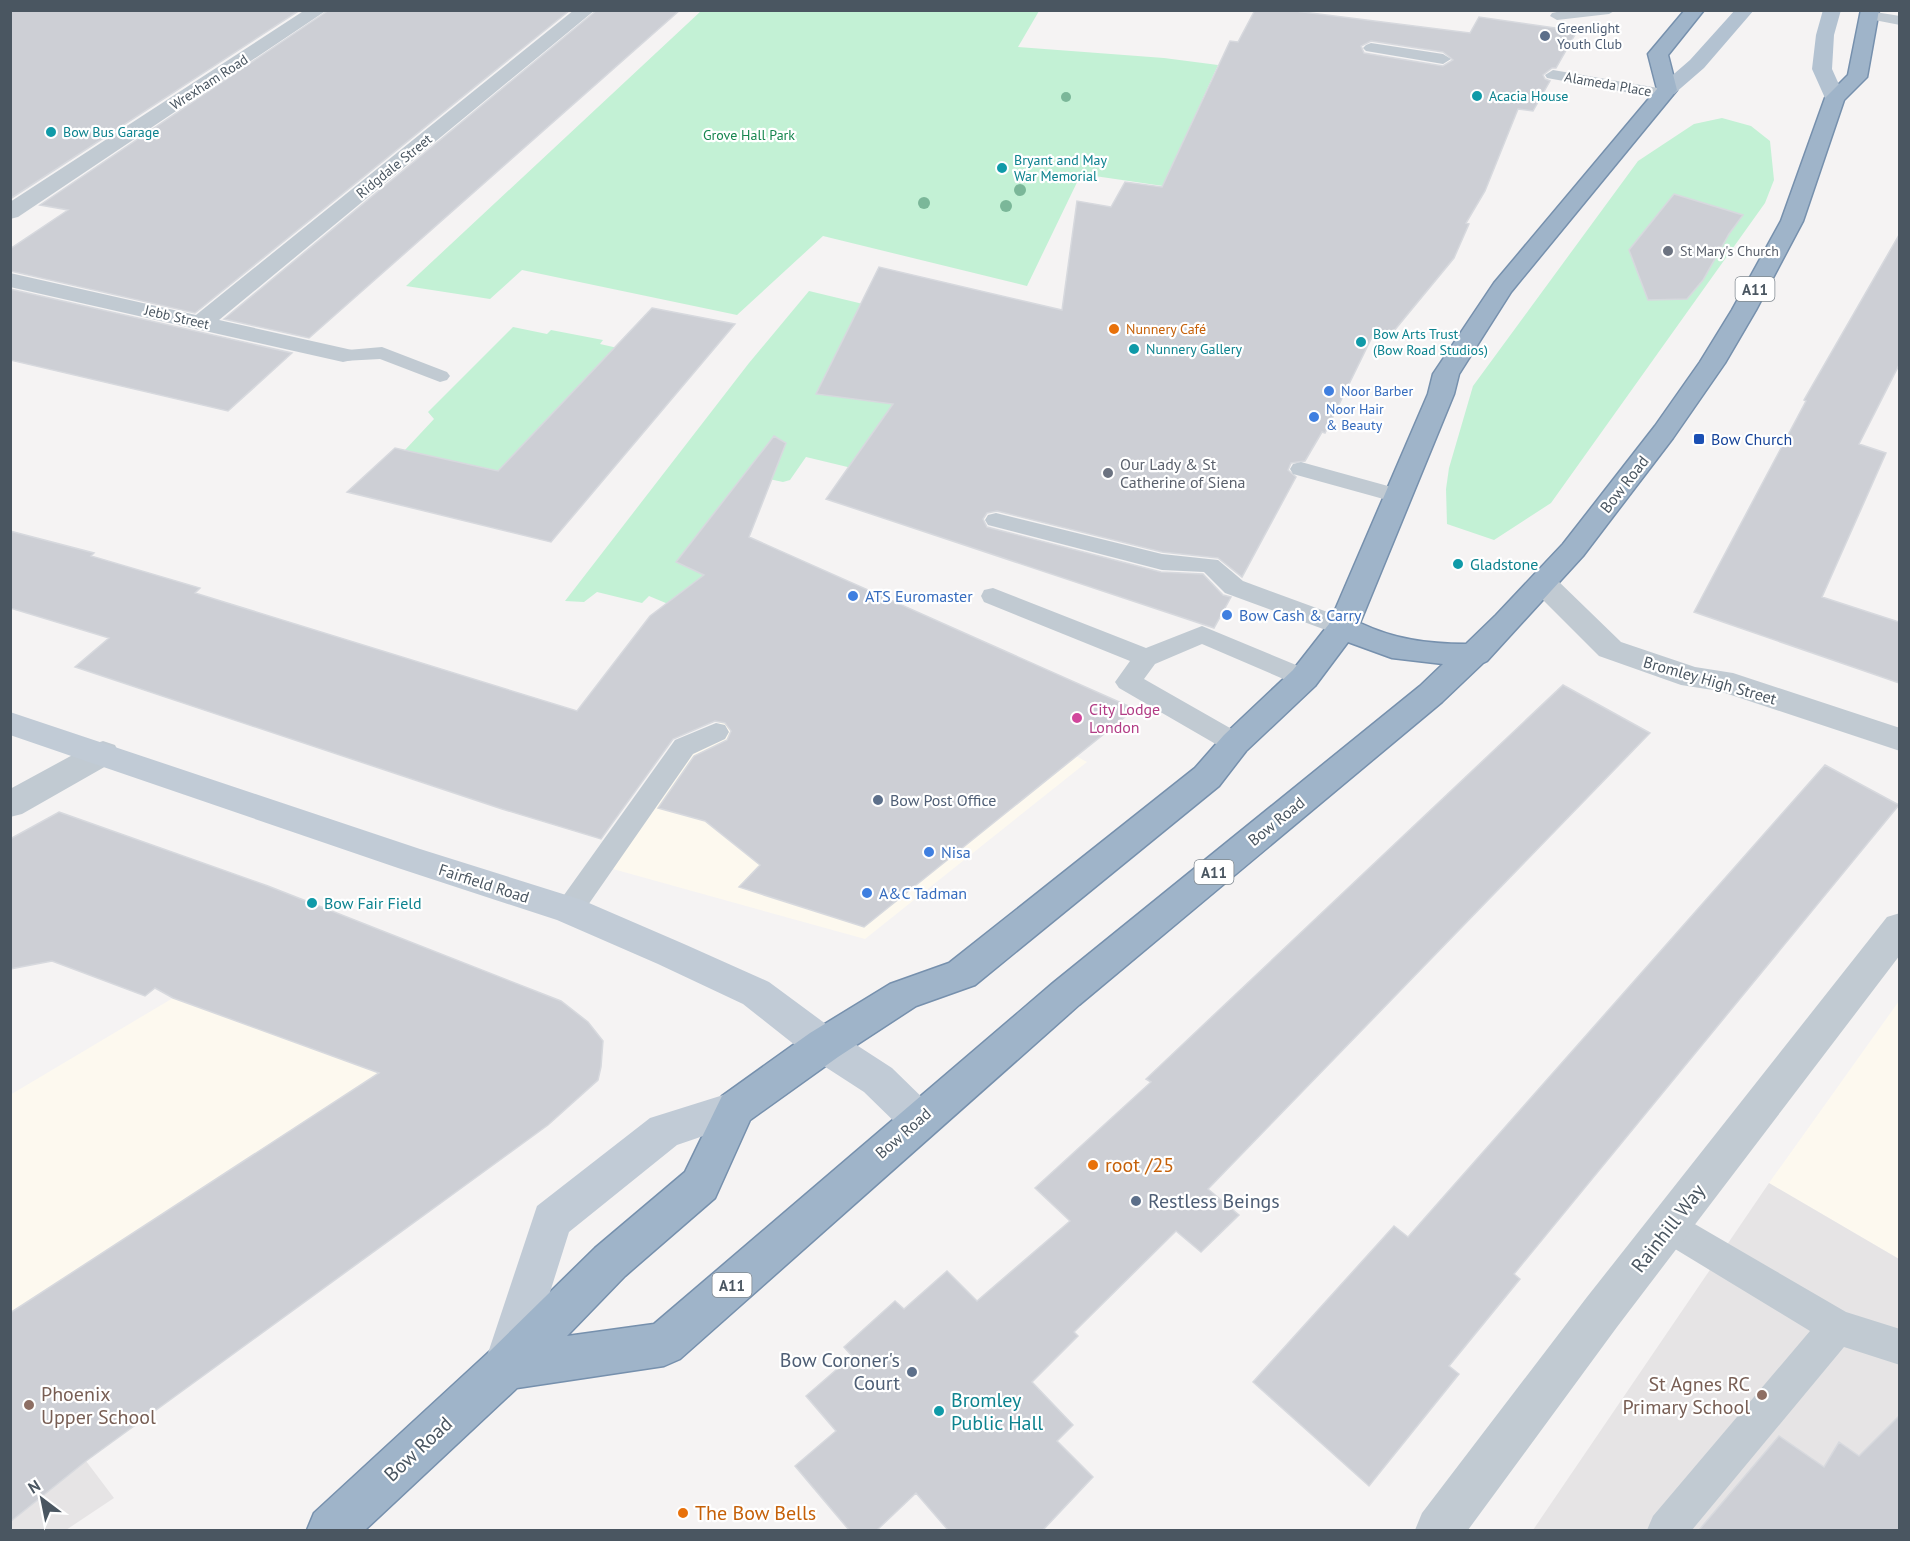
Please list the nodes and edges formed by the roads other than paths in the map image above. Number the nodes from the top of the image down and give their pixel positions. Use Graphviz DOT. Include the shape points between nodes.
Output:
graph roads {
  1 [pos="318,10"];
  2 [pos="586,10"];
  3 [pos="1609,10"];
  4 [pos="1695,10"];
  5 [pos="1745,10"];
  6 [pos="1832,10"];
  7 [pos="1870,13"];
  8 [pos="1557,16"];
  9 [pos="1899,21"];
  10 [pos="1371,48"];
  11 [pos="1443,58"];
  12 [pos="1553,75"];
  13 [pos="1666,92"];
  14 [pos="1834,98"];
  15 [pos="10,212"];
  16 [pos="10,280"];
  17 [pos="202,322"];
  18 [pos="343,355"];
  19 [pos="440,376"];
  20 [pos="1301,469"];
  21 [pos="1398,496"];
  22 [pos="996,520"];
  23 [pos="1544,584"];
  24 [pos="993,596"];
  25 [pos="1343,627"];
  26 [pos="1476,654"];
  27 [pos="1146,657"];
  28 [pos="1304,678"];
  29 [pos="10,723"];
  30 [pos="716,732"];
  31 [pos="1899,740"];
  32 [pos="1235,743"];
  33 [pos="103,753"];
  34 [pos="10,806"];
  35 [pos="569,910"];
  36 [pos="1899,927"];
  37 [pos="824,1045"];
  38 [pos="736,1108"];
  39 [pos="919,1120"];
  40 [pos="1669,1227"];
  41 [pos="1837,1327"];
  42 [pos="1899,1347"];
  43 [pos="506,1367"];
  44 [pos="331,1530"];
  45 [pos="1439,1530"];
  46 [pos="1667,1530"];
  1 -- 15 [label="street, Wrexham Road"];
  2 -- 17 [label="street, Ridgdale Street"];
  3 -- 8 [label="lane"];
  4 -- 13 [label="highway" via="1658,54"];
  5 -- 13 [label="main road"];
  6 -- 14 [label="main road" via="1822,69"];
  7 -- 9 [label="lane"];
  7 -- 14 [label="highway" via="1857,77"];
  10 -- 11 [label="lane"];
  12 -- 13 [label="lane, Alameda Place"];
  13 -- 21 [label="highway, Bow Road" via="1502,288 1446,374"];
  14 -- 23 [label="highway, Bow Road / A11" via="1792,220 1744,310 1664,432"];
  16 -- 17 [label="street, Jebb Street"];
  17 -- 18 [label="street, Jebb Street"];
  18 -- 19 [label="lane" via="382,353"];
  20 -- 21 [label="lane"];
  21 -- 25 [label="highway, Bow Road"];
  22 -- 25 [label="lane" via="1162,562 1210,565 1234,587"];
  23 -- 26 [label="highway, Bow Road / A11"];
  23 -- 31 [label="street, Bromley High Street" via="1610,649 1692,677 1722,681"];
  24 -- 27 [label="lane"];
  25 -- 26 [label="highway" via="1375,643 1408,652"];
  25 -- 28 [label="highway, Bow Road"];
  26 -- 39 [label="highway, Bow Road / A11" via="1066,993"];
  27 -- 28 [label="lane" via="1202,634"];
  27 -- 32 [label="lane" via="1128,682"];
  28 -- 32 [label="highway, Bow Road"];
  29 -- 33 [label="main road, Fairfield Road"];
  30 -- 35 [label="lane" via="684,747"];
  32 -- 37 [label="highway, Bow Road" via="1207,777 962,974 903,995"];
  33 -- 34 [label="street"];
  33 -- 35 [label="main road, Fairfield Road"];
  35 -- 37 [label="main road, Fairfield Road" via="756,993"];
  36 -- 40 [label="street, Rainhill Way"];
  37 -- 38 [label="highway, Bow Road"];
  37 -- 39 [label="main road, Fairfield Road" via="878,1080"];
  38 -- 43 [label="highway, Bow Road" via="700,1185 610,1262"];
  38 -- 43 [label="main road" via="664,1131 552,1220"];
  39 -- 43 [label="highway, Bow Road / A11" via="664,1344"];
  40 -- 41 [label="lane"];
  40 -- 45 [label="street, Rainhill Way"];
  41 -- 42 [label="lane"];
  41 -- 46 [label="lane"];
  43 -- 44 [label="highway, Bow Road"];
}
